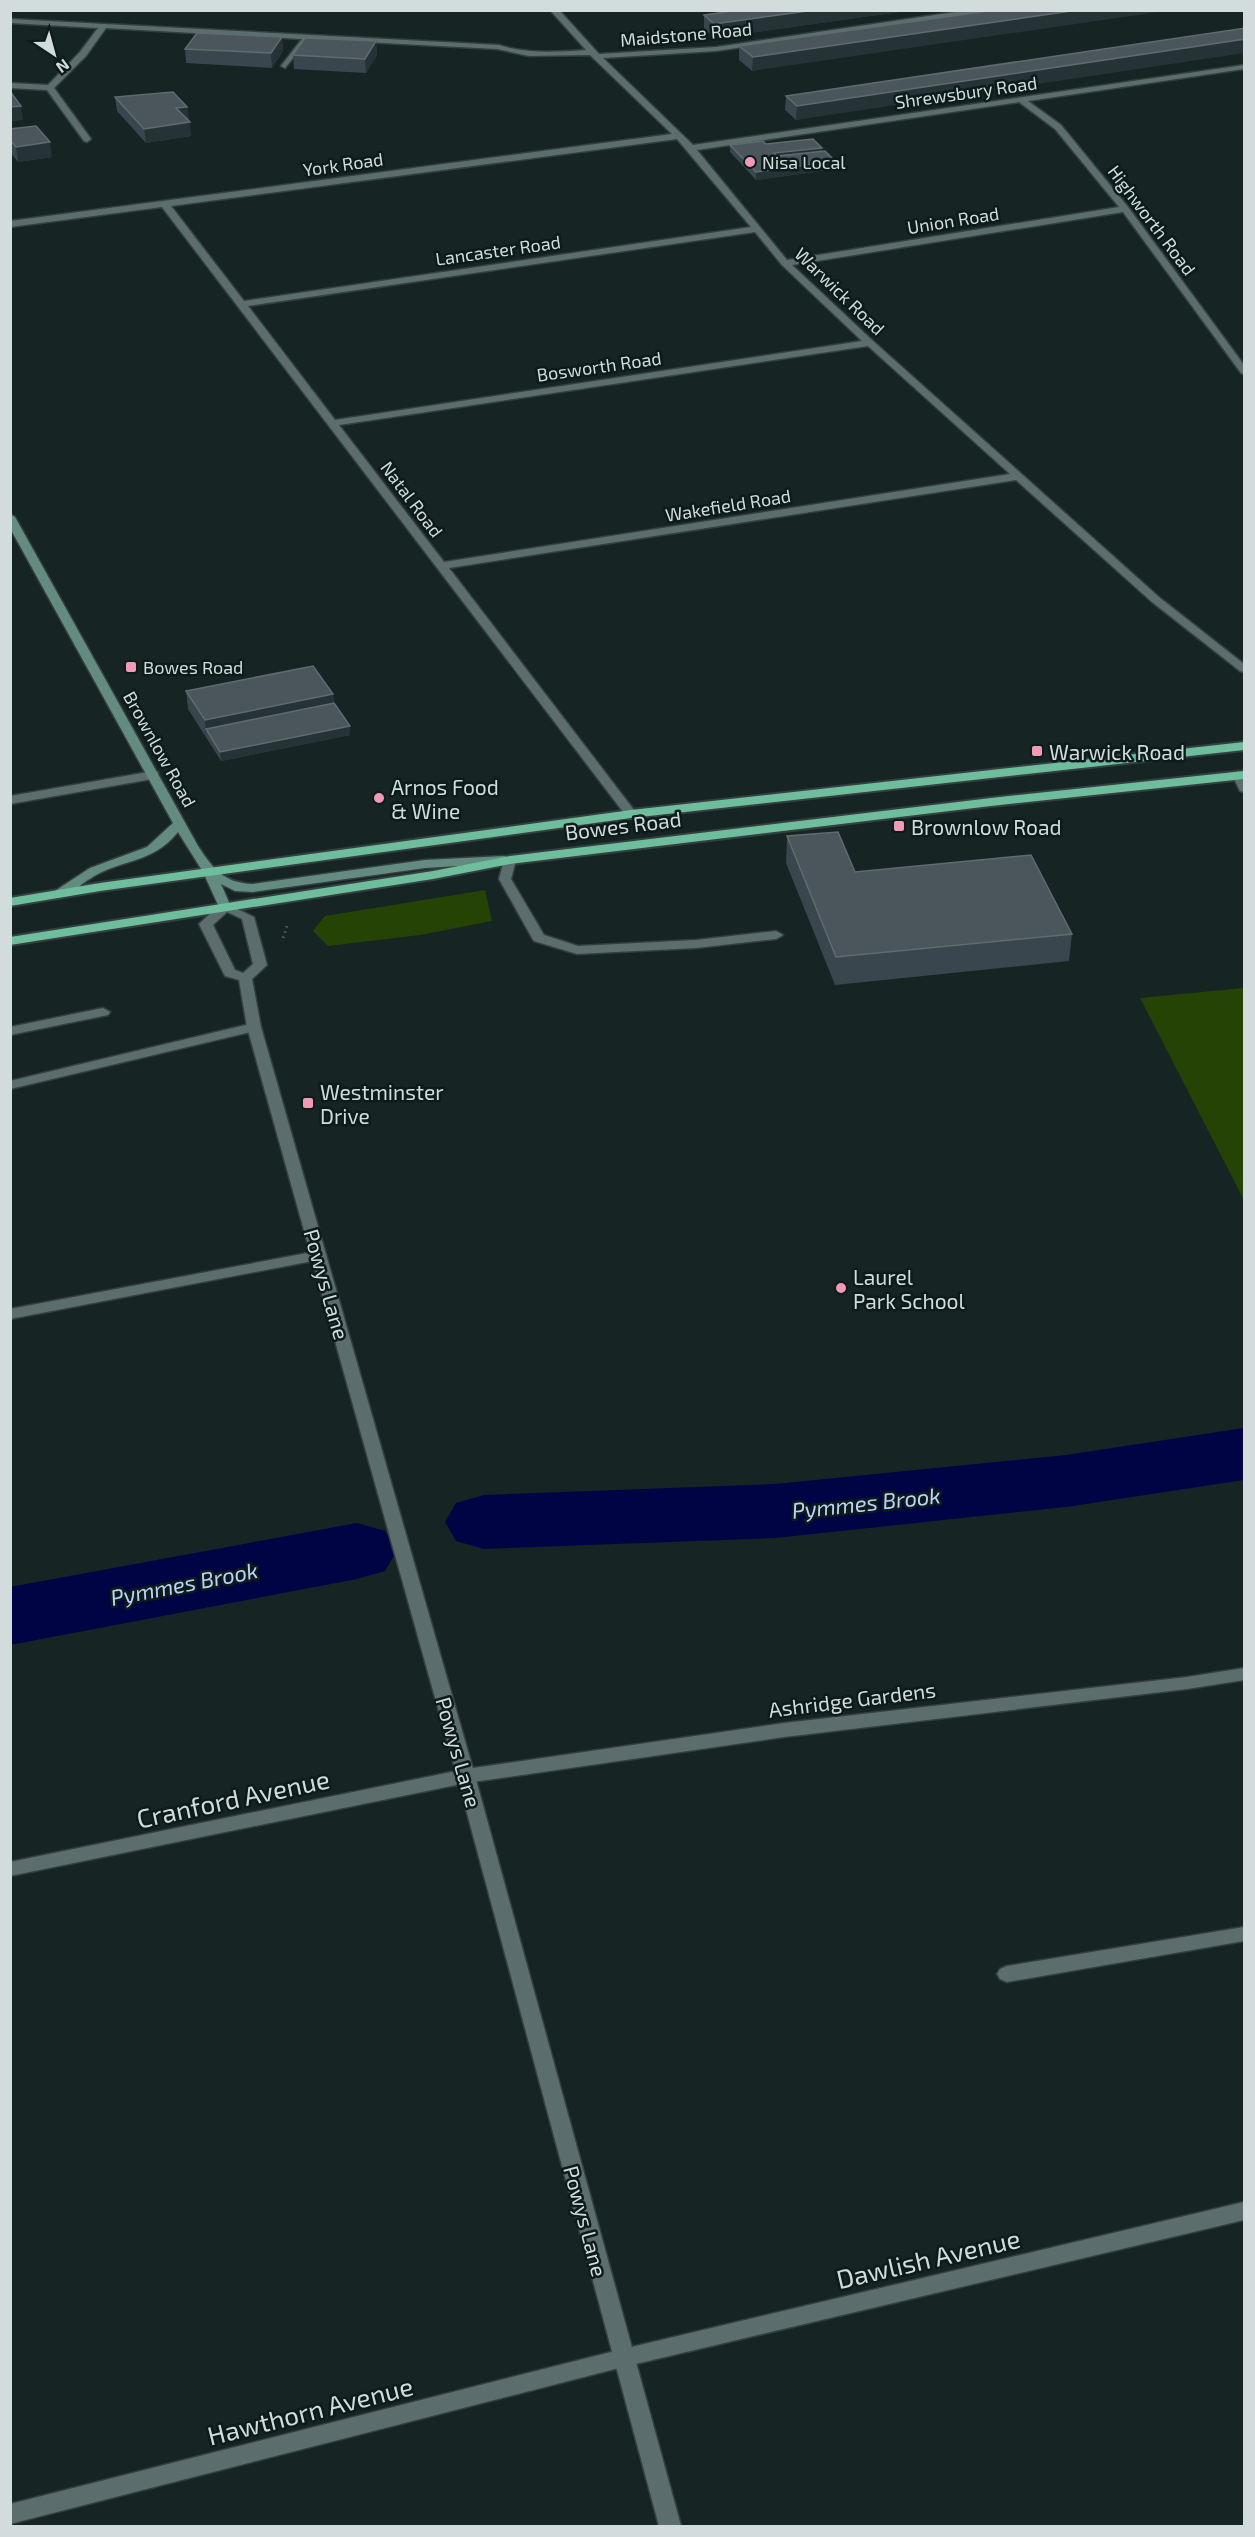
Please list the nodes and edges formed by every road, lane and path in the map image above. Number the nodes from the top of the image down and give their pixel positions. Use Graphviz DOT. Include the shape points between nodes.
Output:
graph roads {
  1 [pos="554,10"];
  2 [pos="989,10"];
  3 [pos="10,21"];
  4 [pos="104,26"];
  5 [pos="307,37"];
  6 [pos="596,54"];
  7 [pos="285,66"];
  8 [pos="1245,67"];
  9 [pos="10,85"];
  10 [pos="50,88"];
  11 [pos="1021,100"];
  12 [pos="679,135"];
  13 [pos="87,139"];
  14 [pos="691,148"];
  15 [pos="165,204"];
  16 [pos="1125,209"];
  17 [pos="10,225"];
  18 [pos="759,229"];
  19 [pos="786,263"];
  20 [pos="242,304"];
  21 [pos="870,343"];
  22 [pos="1245,371"];
  23 [pos="333,423"];
  24 [pos="1019,477"];
  25 [pos="10,517"];
  26 [pos="442,566"];
  27 [pos="1245,669"];
  28 [pos="1245,746"];
  29 [pos="154,774"];
  30 [pos="1242,779"];
  31 [pos="10,800"];
  32 [pos="631,814"];
  33 [pos="179,823"];
  34 [pos="510,860"];
  35 [pos="209,872"];
  36 [pos="60,894"];
  37 [pos="10,902"];
  38 [pos="225,907"];
  39 [pos="293,919"];
  40 [pos="776,935"];
  41 [pos="282,940"];
  42 [pos="10,941"];
  43 [pos="245,978"];
  44 [pos="103,1012"];
  45 [pos="254,1028"];
  46 [pos="10,1031"];
  47 [pos="10,1085"];
  48 [pos="318,1256"];
  49 [pos="10,1314"];
  50 [pos="1245,1674"];
  51 [pos="466,1776"];
  52 [pos="10,1869"];
  53 [pos="1245,1934"];
  54 [pos="1007,1974"];
  55 [pos="1245,2211"];
  56 [pos="623,2358"];
  57 [pos="10,2514"];
  58 [pos="670,2526"];
  1 -- 6 [label="street, Warwick Road"];
  2 -- 6 [label="street, Maidstone Road" via="716,49"];
  3 -- 4 [label="street"];
  4 -- 5 [label="street"];
  4 -- 10 [label="street"];
  5 -- 6 [label="street, Maidstone Road"];
  5 -- 7 [label="street"];
  6 -- 12 [label="street, Warwick Road"];
  8 -- 11 [label="street, Shrewsbury Road"];
  9 -- 10 [label="street"];
  10 -- 13 [label="street"];
  11 -- 14 [label="street, Shrewsbury Road"];
  11 -- 16 [label="street, Highworth Road" via="1058,127"];
  12 -- 14 [label="street, Warwick Road"];
  12 -- 15 [label="street, York Road"];
  14 -- 18 [label="street, Warwick Road"];
  15 -- 17 [label="street, York Road"];
  15 -- 20 [label="street, Natal Road"];
  16 -- 19 [label="street, Union Road"];
  16 -- 22 [label="street, Highworth Road"];
  18 -- 19 [label="street, Warwick Road"];
  18 -- 20 [label="street, Lancaster Road"];
  19 -- 21 [label="street, Warwick Road"];
  20 -- 23 [label="street, Natal Road"];
  21 -- 23 [label="street, Bosworth Road"];
  21 -- 24 [label="street, Warwick Road"];
  23 -- 26 [label="street, Natal Road"];
  24 -- 26 [label="street, Wakefield Road"];
  24 -- 27 [label="street, Warwick Road" via="1156,600"];
  25 -- 29 [label="main road, Brownlow Road"];
  26 -- 32 [label="street, Natal Road"];
  28 -- 32 [label="highway, Bowes Road"];
  29 -- 31 [label="street"];
  29 -- 33 [label="main road, Brownlow Road"];
  30 -- 34 [label="highway, Bowes Road" via="990,802"];
  32 -- 35 [label="highway, Bowes Road"];
  33 -- 35 [label="main road, Brownlow Road"];
  33 -- 36 [label="main road" via="151,851 98,869"];
  34 -- 35 [label="main road" via="425,864 253,888 235,887"];
  34 -- 38 [label="highway, Bowes Road"];
  34 -- 40 [label="street" via="505,879 539,938 576,950"];
  35 -- 36 [label="highway, Bowes Road"];
  35 -- 38 [label="main road"];
  36 -- 37 [label="highway, Bowes Road"];
  38 -- 42 [label="highway, Bowes Road"];
  38 -- 43 [label="street" via="248,917 258,952 260,965"];
  38 -- 43 [label="street" via="207,924 230,973"];
  39 -- 41 [label="path" via="288,922"];
  43 -- 45 [label="street, Powys Lane"];
  44 -- 46 [label="street"];
  45 -- 47 [label="street"];
  45 -- 48 [label="street, Powys Lane"];
  48 -- 49 [label="street"];
  48 -- 51 [label="street, Powys Lane"];
  50 -- 51 [label="street, Ashridge Gardens" via="784,1730"];
  51 -- 52 [label="street, Cranford Avenue"];
  51 -- 56 [label="street, Powys Lane"];
  53 -- 54 [label="street"];
  55 -- 56 [label="street, Dawlish Avenue"];
  56 -- 57 [label="street, Hawthorn Avenue"];
  56 -- 58 [label="street, Powys Lane"];
}
